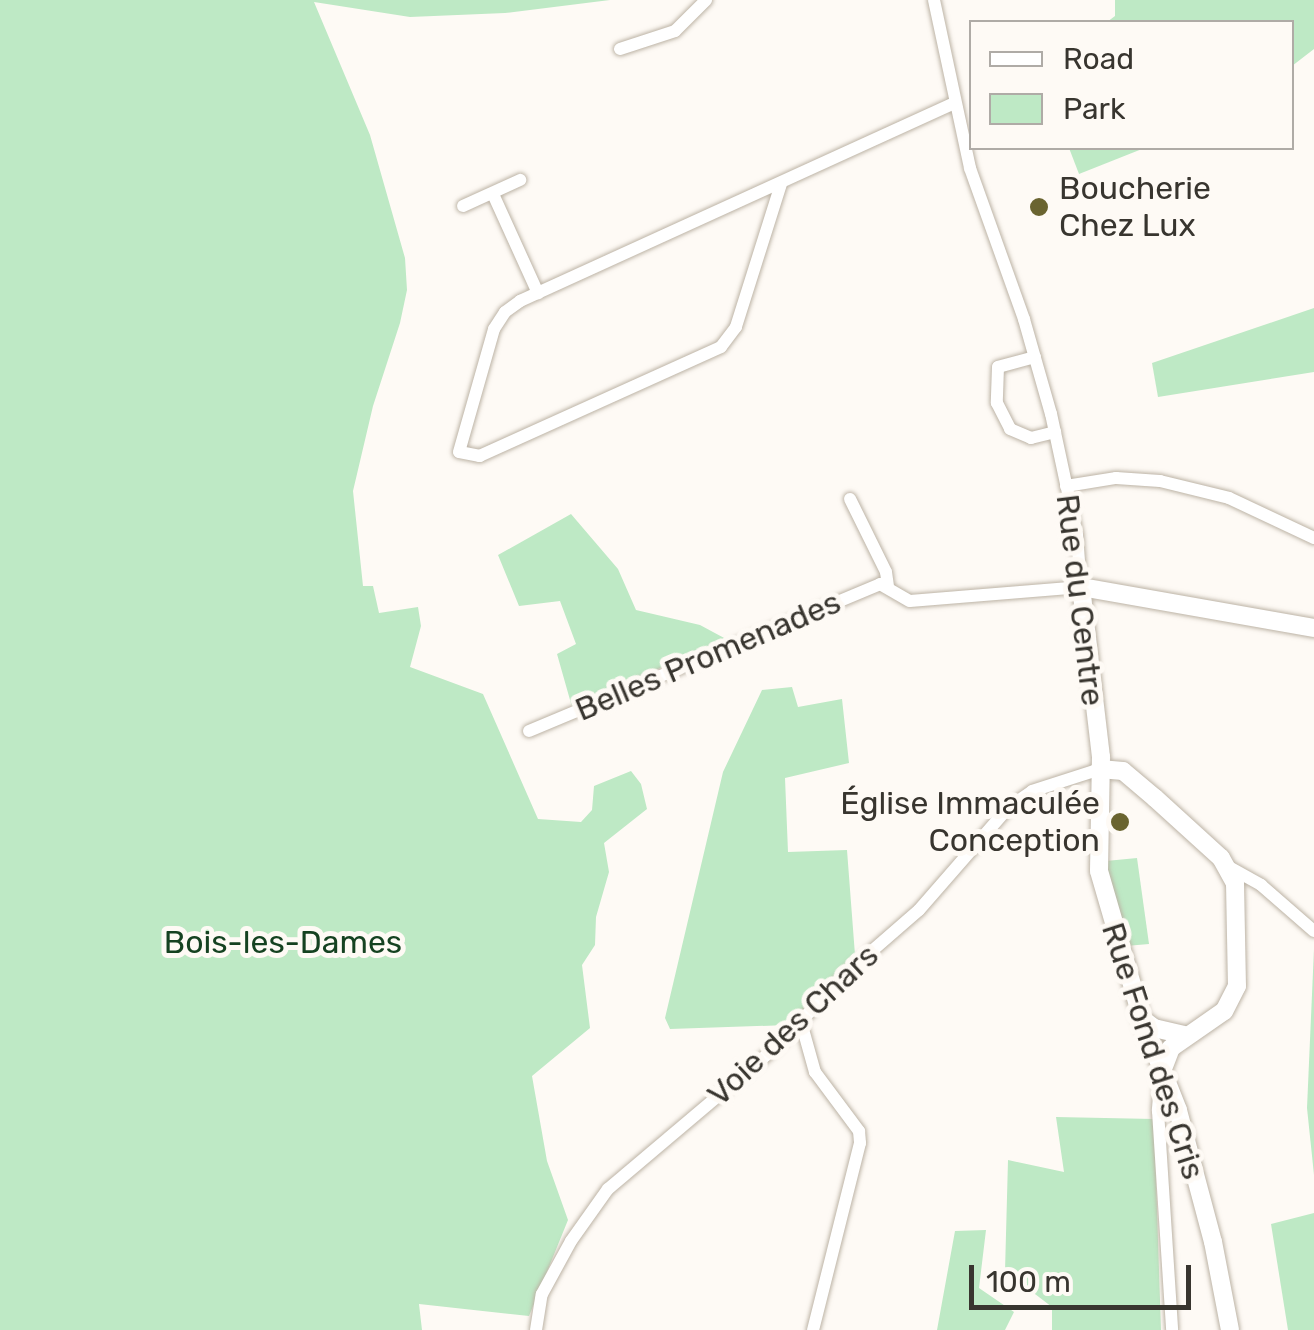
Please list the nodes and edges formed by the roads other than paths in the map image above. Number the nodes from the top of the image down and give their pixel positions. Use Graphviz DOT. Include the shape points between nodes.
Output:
graph roads {
  1 [pos="706,0"];
  2 [pos="934,0"];
  3 [pos="620,49"];
  4 [pos="956,108"];
  5 [pos="969,108"];
  6 [pos="520,180"];
  7 [pos="781,184"];
  8 [pos="493,194"];
  9 [pos="463,206"];
  10 [pos="538,293"];
  11 [pos="1035,357"];
  12 [pos="1055,432"];
  13 [pos="1066,486"];
  14 [pos="850,499"];
  15 [pos="1314,538"];
  16 [pos="888,587"];
  17 [pos="1081,587"];
  18 [pos="1314,628"];
  19 [pos="528,731"];
  20 [pos="1100,769"];
  21 [pos="1229,867"];
  22 [pos="1260,885"];
  23 [pos="1237,906"];
  24 [pos="1314,931"];
  25 [pos="1142,1020"];
  26 [pos="800,1022"];
  27 [pos="1184,1034"];
  28 [pos="1161,1074"];
  29 [pos="536,1330"];
  30 [pos="813,1330"];
  31 [pos="1172,1330"];
  32 [pos="1230,1330"];
  1 -- 3 [label="street" via="674,31"];
  2 -- 4 [label="street, Rue du Centre"];
  4 -- 5 [label="street"];
  4 -- 7 [label="street"];
  4 -- 11 [label="street, Rue du Centre"];
  6 -- 8 [label="street"];
  7 -- 10 [label="street"];
  7 -- 10 [label="street" via="728,341 480,456 462,456 461,436 494,329 505,312"];
  8 -- 9 [label="street"];
  8 -- 10 [label="street"];
  11 -- 12 [label="street, Rue du Centre"];
  11 -- 12 [label="street" via="998,367 997,403 1010,429 1031,438"];
  12 -- 13 [label="street, Rue du Centre"];
  13 -- 15 [label="street" via="1116,478 1160,481 1229,498"];
  13 -- 17 [label="street, Rue du Centre"];
  14 -- 16 [label="street"];
  16 -- 17 [label="street" via="910,601"];
  16 -- 19 [label="street, Belles Promenades" via="880,584"];
  17 -- 18 [label="street"];
  17 -- 20 [label="street, Rue du Centre"];
  20 -- 21 [label="street" via="1123,771"];
  20 -- 25 [label="street, Rue Fond des Cris" via="1098,871"];
  20 -- 26 [label="street, Voie des Chars" via="1032,791 1008,808 950,879"];
  21 -- 22 [label="street"];
  21 -- 23 [label="street"];
  22 -- 23 [label="street" via="1242,892"];
  22 -- 24 [label="street"];
  23 -- 27 [label="street" via="1238,986 1224,1010"];
  25 -- 27 [label="street"];
  25 -- 28 [label="street, Rue Fond des Cris"];
  26 -- 29 [label="street, Voie des Chars" via="608,1189 570,1240 542,1294"];
  26 -- 30 [label="street" via="815,1072 859,1131 860,1144"];
  27 -- 28 [label="street" via="1170,1048"];
  28 -- 31 [label="street"];
  28 -- 32 [label="street, Rue Fond des Cris" via="1178,1110"];
}
